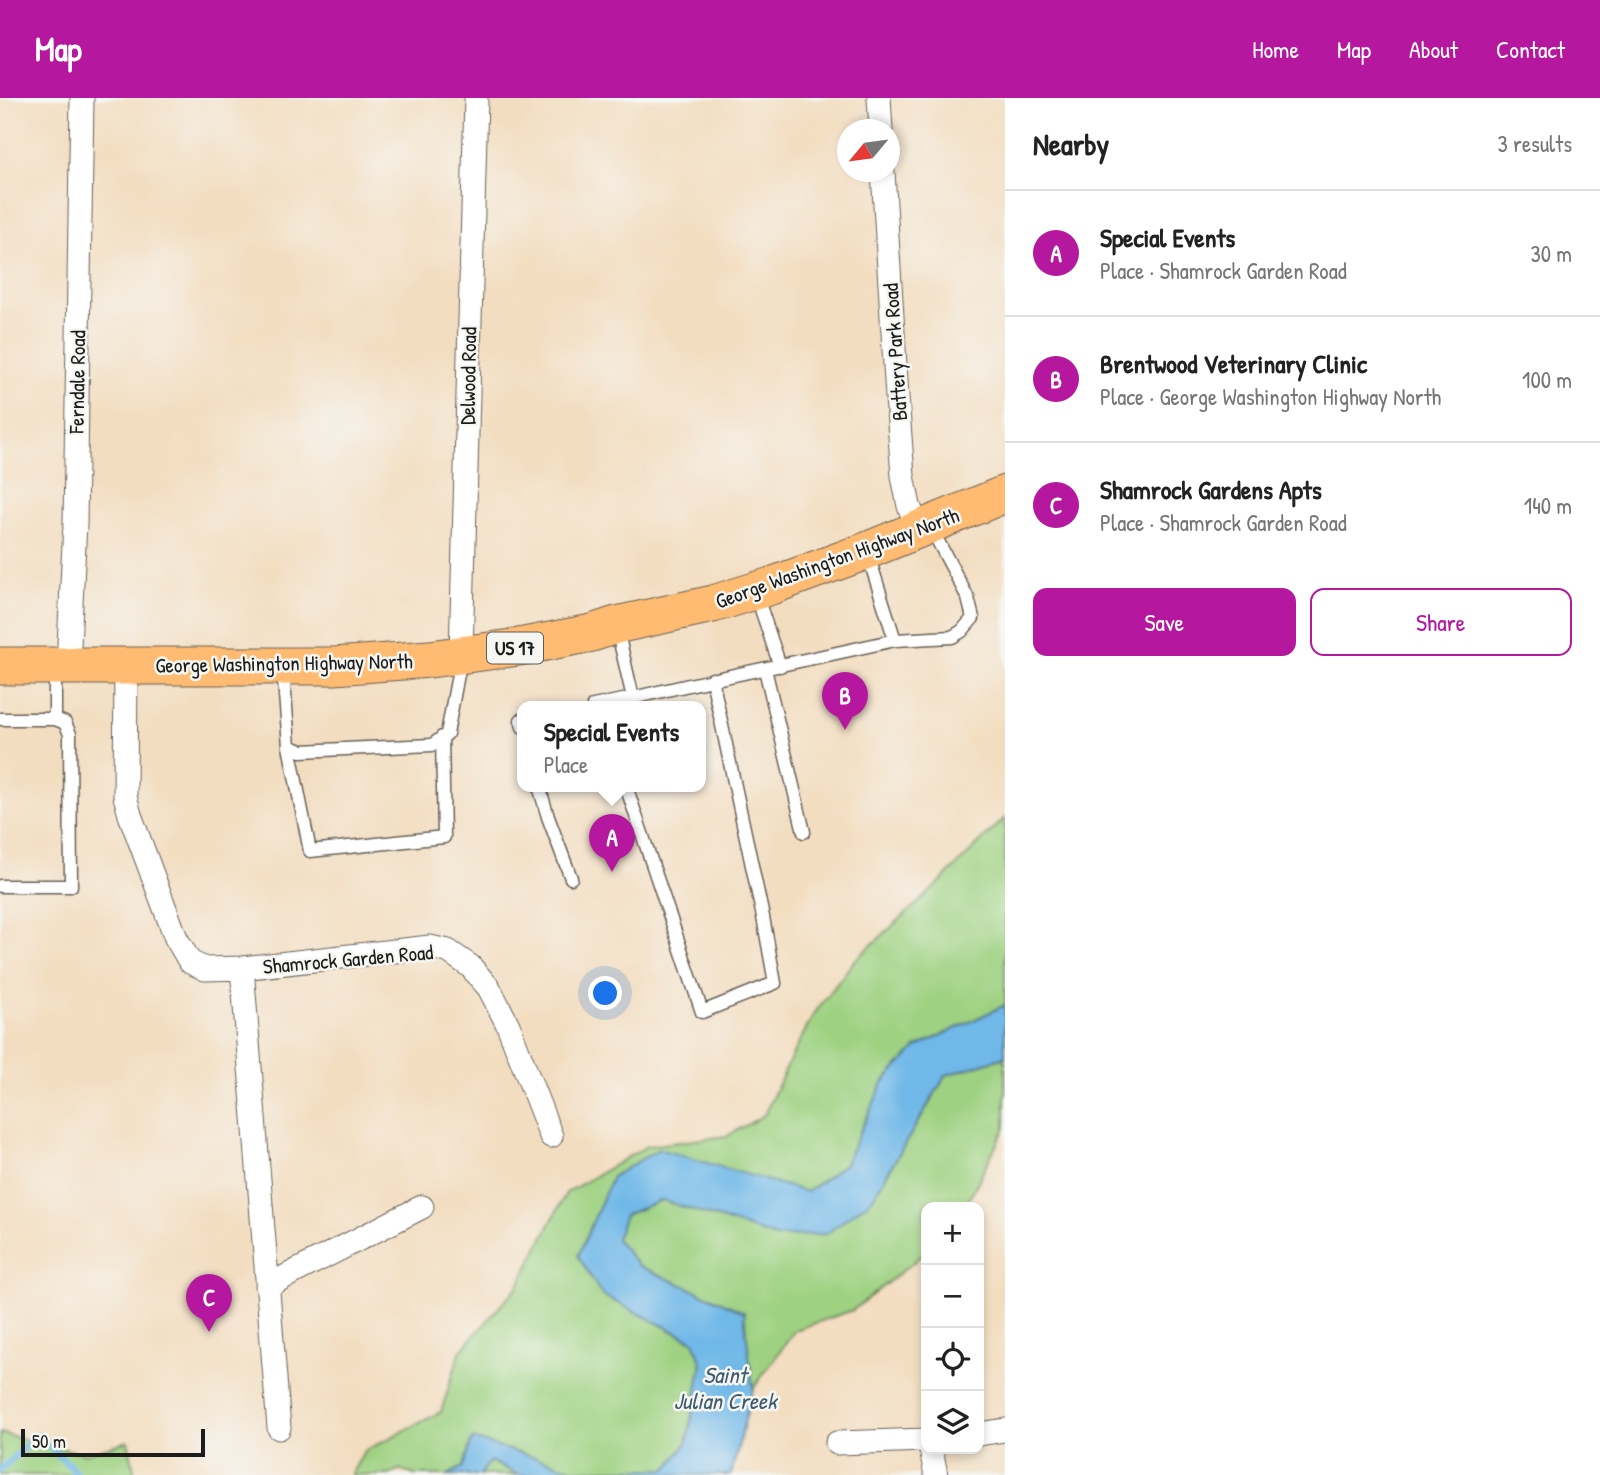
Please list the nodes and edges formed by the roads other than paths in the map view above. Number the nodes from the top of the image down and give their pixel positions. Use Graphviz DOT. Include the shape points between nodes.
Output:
graph roads {
  1 [pos="82,98"];
  2 [pos="475,98"];
  3 [pos="879,98"];
  4 [pos="880,119"];
  5 [pos="884,182"];
  6 [pos="1005,494"];
  7 [pos="925,528"];
  8 [pos="866,551"];
  9 [pos="755,590"];
  10 [pos="616,625"];
  11 [pos="895,640"];
  12 [pos="461,654"];
  13 [pos="0,666"];
  14 [pos="61,666"];
  15 [pos="283,666"];
  16 [pos="780,666"];
  17 [pos="126,667"];
  18 [pos="765,669"];
  19 [pos="712,679"];
  20 [pos="633,698"];
  21 [pos="618,701"];
  22 [pos="0,719"];
  23 [pos="55,719"];
  24 [pos="442,737"];
  25 [pos="289,746"];
  26 [pos="541,792"];
  27 [pos="628,792"];
  28 [pos="804,832"];
  29 [pos="570,878"];
  30 [pos="0,886"];
  31 [pos="242,968"];
  32 [pos="551,1136"];
  33 [pos="422,1207"];
  34 [pos="267,1286"];
  35 [pos="279,1428"];
  36 [pos="1005,1430"];
  37 [pos="984,1433"];
  38 [pos="921,1440"];
  39 [pos="837,1443"];
  40 [pos="932,1454"];
  41 [pos="936,1475"];
  1 -- 14 [label="street, Ferndale Road" via="75,523"];
  2 -- 12 [label="street, Delwood Road"];
  3 -- 4 [label="street"];
  5 -- 7 [label="street, Battery Park Road" via="903,476 909,506"];
  6 -- 7 [label="main road, George Washington Highway North / US 17"];
  7 -- 8 [label="main road, George Washington Highway North / US 17"];
  7 -- 11 [label="lane" via="968,597 973,618 953,637"];
  8 -- 9 [label="main road, George Washington Highway North / US 17"];
  8 -- 11 [label="lane"];
  9 -- 10 [label="main road, George Washington Highway North / US 17"];
  9 -- 16 [label="lane"];
  10 -- 12 [label="main road, George Washington Highway North / US 17" via="519,647"];
  10 -- 20 [label="lane"];
  11 -- 16 [label="lane"];
  12 -- 15 [label="main road, George Washington Highway North / US 17"];
  12 -- 24 [label="lane" via="447,734"];
  13 -- 14 [label="main road, George Washington Highway North / US 17"];
  14 -- 17 [label="main road, George Washington Highway North / US 17"];
  14 -- 23 [label="lane"];
  15 -- 17 [label="main road, George Washington Highway North / US 17"];
  15 -- 25 [label="lane"];
  16 -- 18 [label="lane"];
  17 -- 31 [label="street, Shamrock Garden Road" via="125,796 176,938 190,962 205,969"];
  18 -- 19 [label="lane"];
  18 -- 28 [label="lane"];
  19 -- 20 [label="lane"];
  19 -- 27 [label="lane" via="775,983 702,1012"];
  20 -- 21 [label="lane"];
  22 -- 23 [label="lane"];
  23 -- 30 [label="lane" via="65,723 69,734 71,886"];
  24 -- 25 [label="lane" via="432,745 301,751"];
  24 -- 25 [label="lane" via="444,837 310,851"];
  26 -- 29 [label="lane"];
  31 -- 32 [label="street, Shamrock Garden Road" via="430,947 448,951 470,966 489,988"];
  31 -- 34 [label="street, Shamrock Garden Road"];
  33 -- 34 [label="street"];
  34 -- 35 [label="street, Shamrock Garden Road"];
  36 -- 37 [label="street"];
  38 -- 39 [label="street"];
  40 -- 41 [label="street"];
}
